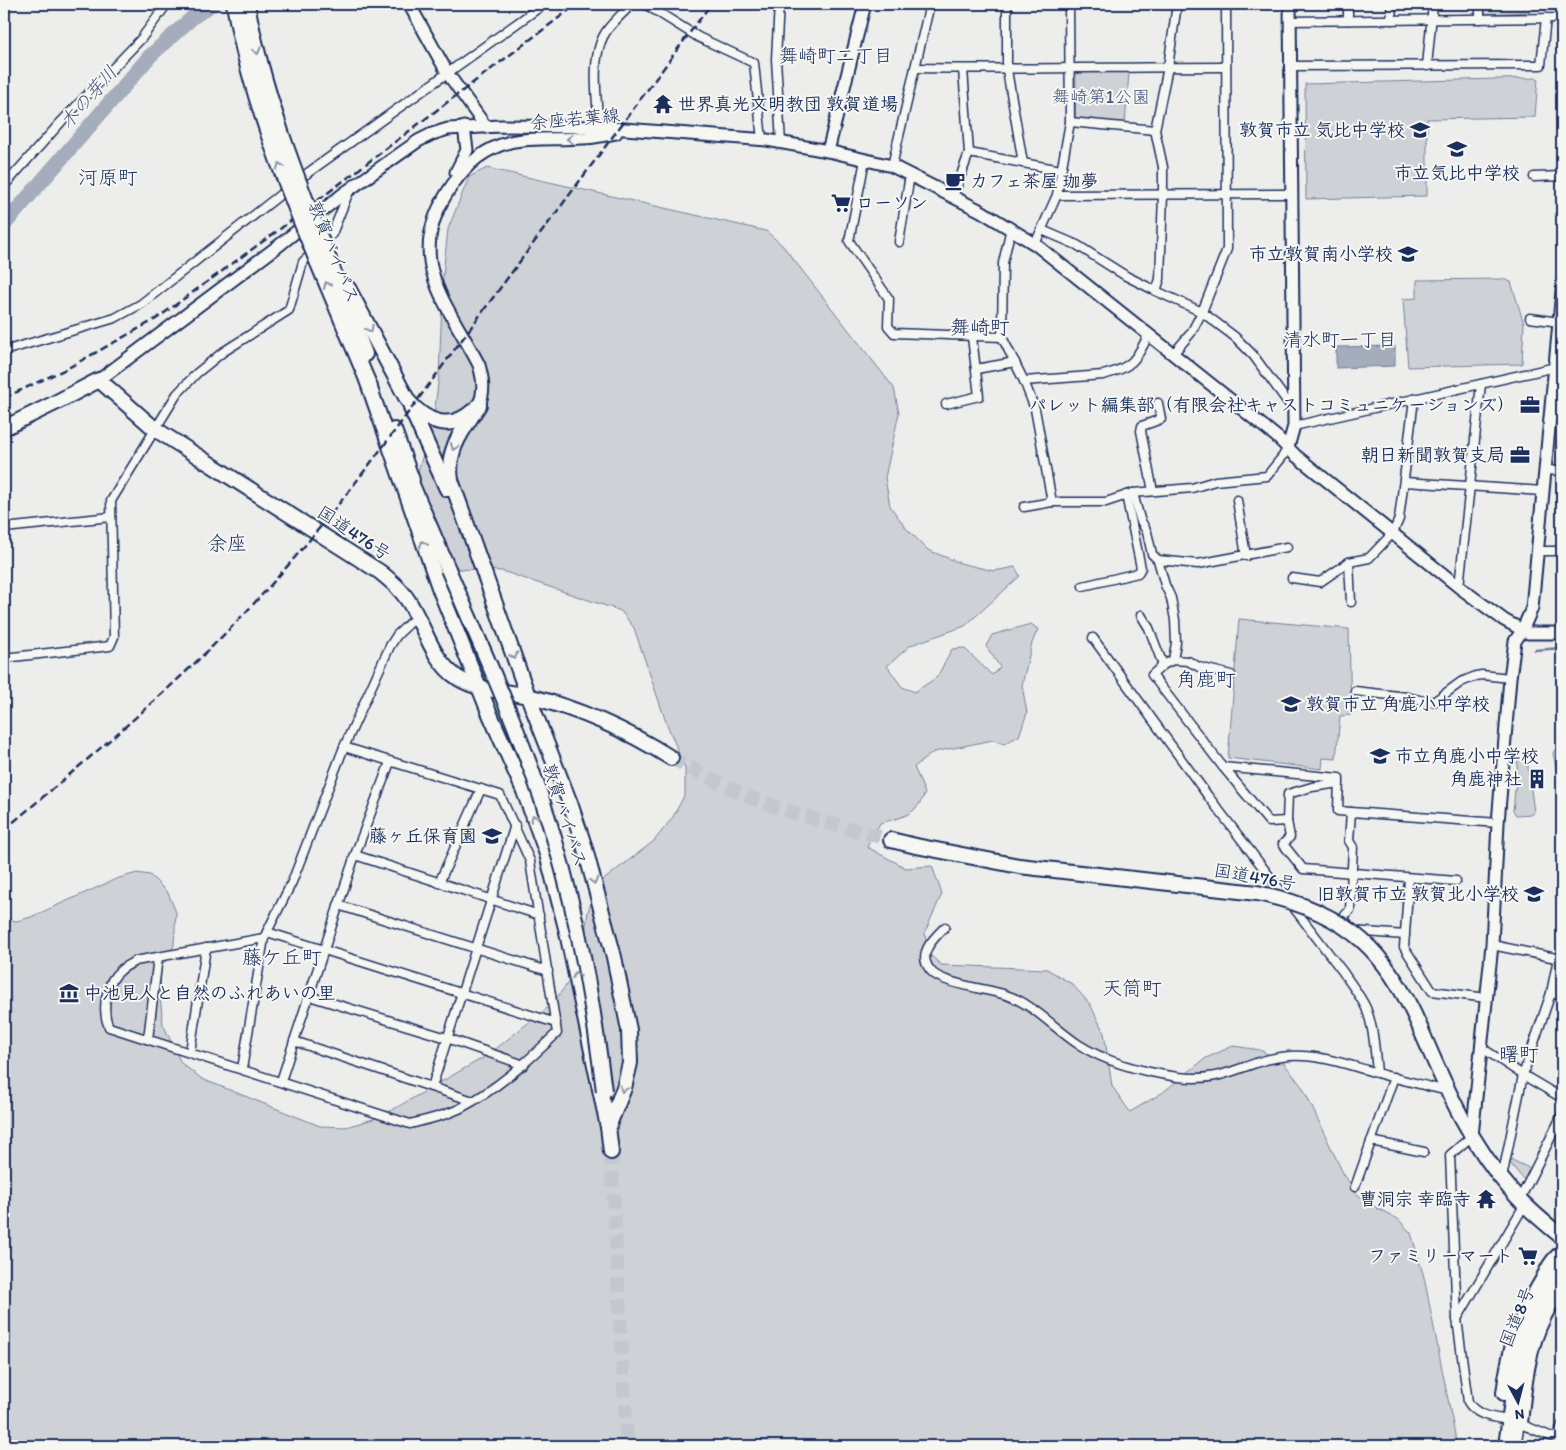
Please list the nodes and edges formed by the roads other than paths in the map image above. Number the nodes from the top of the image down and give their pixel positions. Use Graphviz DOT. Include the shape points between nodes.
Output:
graph roads {
  1 [pos="167,4"];
  2 [pos="229,4"];
  3 [pos="234,4"];
  4 [pos="246,4"];
  5 [pos="409,4"];
  6 [pos="544,4"];
  7 [pos="632,4"];
  8 [pos="645,4"];
  9 [pos="779,4"];
  10 [pos="865,4"];
  11 [pos="930,4"];
  12 [pos="1007,4"];
  13 [pos="1069,4"];
  14 [pos="1178,4"];
  15 [pos="1226,4"];
  16 [pos="1290,4"];
  17 [pos="1348,4"];
  18 [pos="1391,4"];
  19 [pos="1433,4"];
  20 [pos="1480,4"];
  21 [pos="1546,18"];
  22 [pos="1562,18"];
  23 [pos="1432,19"];
  24 [pos="1480,19"];
  25 [pos="1348,20"];
  26 [pos="1392,20"];
  27 [pos="1290,21"];
  28 [pos="1290,66"];
  29 [pos="1427,66"];
  30 [pos="1168,67"];
  31 [pos="1226,67"];
  32 [pos="915,68"];
  33 [pos="1070,68"];
  34 [pos="963,69"];
  35 [pos="1007,70"];
  36 [pos="448,74"];
  37 [pos="252,84"];
  38 [pos="1070,122"];
  39 [pos="464,127"];
  40 [pos="486,127"];
  41 [pos="599,127"];
  42 [pos="1155,130"];
  43 [pos="635,131"];
  44 [pos="762,140"];
  45 [pos="781,143"];
  46 [pos="828,151"];
  47 [pos="969,153"];
  48 [pos="865,160"];
  49 [pos="1023,163"];
  50 [pos="892,166"];
  51 [pos="1061,170"];
  52 [pos="910,175"];
  53 [pos="1562,176"];
  54 [pos="1534,177"];
  55 [pos="4,186"];
  56 [pos="350,189"];
  57 [pos="447,192"];
  58 [pos="1163,194"];
  59 [pos="1226,194"];
  60 [pos="1292,194"];
  61 [pos="1057,195"];
  62 [pos="953,197"];
  63 [pos="1011,228"];
  64 [pos="1042,230"];
  65 [pos="899,242"];
  66 [pos="1036,244"];
  67 [pos="325,258"];
  68 [pos="1156,291"];
  69 [pos="1562,291"];
  70 [pos="1202,312"];
  71 [pos="1530,318"];
  72 [pos="1559,322"];
  73 [pos="1149,334"];
  74 [pos="972,337"];
  75 [pos="1002,337"];
  76 [pos="4,351"];
  77 [pos="1173,354"];
  78 [pos="1558,360"];
  79 [pos="1014,362"];
  80 [pos="976,369"];
  81 [pos="99,380"];
  82 [pos="367,380"];
  83 [pos="1024,381"];
  84 [pos="1481,384"];
  85 [pos="1414,399"];
  86 [pos="408,401"];
  87 [pos="1158,403"];
  88 [pos="946,404"];
  89 [pos="479,405"];
  90 [pos="1292,408"];
  91 [pos="1556,416"];
  92 [pos="1294,426"];
  93 [pos="4,428"];
  94 [pos="155,429"];
  95 [pos="1288,447"];
  96 [pos="1546,470"];
  97 [pos="1562,471"];
  98 [pos="1405,482"];
  99 [pos="1470,486"];
  100 [pos="1153,491"];
  101 [pos="1543,491"];
  102 [pos="1129,494"];
  103 [pos="1237,500"];
  104 [pos="1052,502"];
  105 [pos="422,507"];
  106 [pos="1024,507"];
  107 [pos="111,517"];
  108 [pos="4,528"];
  109 [pos="1393,533"];
  110 [pos="1287,547"];
  111 [pos="1538,551"];
  112 [pos="1562,551"];
  113 [pos="1246,556"];
  114 [pos="478,558"];
  115 [pos="1158,560"];
  116 [pos="1349,562"];
  117 [pos="1292,578"];
  118 [pos="1083,586"];
  119 [pos="1459,587"];
  120 [pos="1351,602"];
  121 [pos="1141,615"];
  122 [pos="417,616"];
  123 [pos="1522,631"];
  124 [pos="1562,632"];
  125 [pos="1093,638"];
  126 [pos="4,658"];
  127 [pos="1173,660"];
  128 [pos="1163,665"];
  129 [pos="1231,675"];
  130 [pos="1510,678"];
  131 [pos="479,687"];
  132 [pos="1355,690"];
  133 [pos="528,696"];
  134 [pos="344,747"];
  135 [pos="671,758"];
  136 [pos="390,762"];
  137 [pos="1222,767"];
  138 [pos="1338,783"];
  139 [pos="481,789"];
  140 [pos="1351,812"];
  141 [pos="1287,822"];
  142 [pos="1498,824"];
  143 [pos="515,825"];
  144 [pos="891,840"];
  145 [pos="355,855"];
  146 [pos="1352,873"];
  147 [pos="1409,878"];
  148 [pos="1456,881"];
  149 [pos="439,883"];
  150 [pos="491,900"];
  151 [pos="338,905"];
  152 [pos="539,915"];
  153 [pos="944,927"];
  154 [pos="266,935"];
  155 [pos="1405,935"];
  156 [pos="1492,945"];
  157 [pos="206,948"];
  158 [pos="476,948"];
  159 [pos="324,950"];
  160 [pos="158,957"];
  161 [pos="1560,959"];
  162 [pos="548,971"];
  163 [pos="462,994"];
  164 [pos="1551,994"];
  165 [pos="309,996"];
  166 [pos="1562,996"];
  167 [pos="1487,998"];
  168 [pos="556,1023"];
  169 [pos="447,1038"];
  170 [pos="148,1039"];
  171 [pos="294,1041"];
  172 [pos="1482,1048"];
  173 [pos="190,1052"];
  174 [pos="524,1065"];
  175 [pos="242,1069"];
  176 [pos="1377,1073"];
  177 [pos="1523,1075"];
  178 [pos="1394,1077"];
  179 [pos="281,1082"];
  180 [pos="432,1087"];
  181 [pos="602,1091"];
  182 [pos="1447,1091"];
  183 [pos="1562,1098"];
  184 [pos="472,1101"];
  185 [pos="1562,1115"];
  186 [pos="608,1127"];
  187 [pos="1472,1136"];
  188 [pos="1371,1141"];
  189 [pos="611,1152"];
  190 [pos="1424,1152"];
  191 [pos="1502,1178"];
  192 [pos="1356,1187"];
  193 [pos="1523,1202"];
  194 [pos="1562,1238"];
  195 [pos="1562,1253"];
  196 [pos="1562,1264"];
  197 [pos="1562,1286"];
  198 [pos="1456,1319"];
  199 [pos="1510,1421"];
  200 [pos="1562,1425"];
  201 [pos="1559,1439"];
  202 [pos="1506,1446"];
  203 [pos="1516,1446"];
  1 -- 55 [label="street" via="141,39"];
  2 -- 37 [label="highway, bridge"];
  3 -- 37 [label="highway, 敦賀バイパス, bridge"];
  4 -- 67 [label="highway, 敦賀バイパス, one-way, bridge" via="277,120"];
  5 -- 36 [label="street"];
  6 -- 36 [label="street"];
  7 -- 41 [label="street" via="607,30 598,48"];
  8 -- 44 [label="street" via="698,37 754,63"];
  9 -- 45 [label="street" via="776,59"];
  10 -- 46 [label="street"];
  11 -- 32 [label="street"];
  12 -- 35 [label="street"];
  13 -- 33 [label="street"];
  14 -- 30 [label="street"];
  15 -- 31 [label="street"];
  16 -- 27 [label="street"];
  17 -- 25 [label="street"];
  18 -- 26 [label="street"];
  19 -- 23 [label="street"];
  20 -- 24 [label="street"];
  21 -- 22 [label="street"];
  21 -- 24 [label="street"];
  21 -- 29 [label="street" via="1541,65"];
  23 -- 24 [label="street"];
  23 -- 26 [label="street"];
  23 -- 29 [label="street"];
  25 -- 26 [label="street"];
  25 -- 27 [label="street"];
  27 -- 28 [label="street"];
  28 -- 29 [label="street"];
  28 -- 60 [label="street"];
  30 -- 31 [label="street"];
  30 -- 33 [label="street"];
  30 -- 42 [label="street"];
  31 -- 59 [label="street"];
  32 -- 34 [label="street"];
  32 -- 50 [label="street"];
  33 -- 35 [label="street"];
  33 -- 38 [label="street"];
  34 -- 35 [label="street"];
  34 -- 47 [label="street"];
  35 -- 49 [label="street"];
  36 -- 40 [label="street"];
  36 -- 76 [label="street" via="309,172 141,304 115,318"];
  67 -- 37 [label="highway, 敦賀バイパス, one-way, bridge" via="292,202"];
  38 -- 42 [label="street"];
  38 -- 51 [label="street"];
  39 -- 40 [label="street, 余座若葉線"];
  39 -- 56 [label="street" via="440,131 424,138"];
  39 -- 57 [label="street, 余座若葉線" via="466,153"];
  40 -- 41 [label="street, 余座若葉線"];
  41 -- 43 [label="street, 余座若葉線"];
  42 -- 58 [label="street" via="1163,167"];
  43 -- 44 [label="street"];
  43 -- 57 [label="street, 余座若葉線, one-way" via="504,144 472,161"];
  44 -- 45 [label="street"];
  45 -- 46 [label="street"];
  46 -- 48 [label="street"];
  47 -- 49 [label="street"];
  47 -- 62 [label="street"];
  48 -- 50 [label="street"];
  48 -- 74 [label="street" via="849,241 888,299 888,326 894,333"];
  49 -- 51 [label="street"];
  50 -- 52 [label="street"];
  51 -- 61 [label="street"];
  52 -- 62 [label="street"];
  52 -- 65 [label="street"];
  53 -- 54 [label="street"];
  56 -- 81 [label="street"];
  56 -- 94 [label="street" via="332,234 304,262 289,310 196,373 177,394"];
  57 -- 89 [label="street, 余座若葉線" via="430,233 428,255 438,290 479,365 484,387"];
  58 -- 59 [label="street"];
  58 -- 61 [label="street"];
  58 -- 68 [label="street" via="1160,279"];
  59 -- 60 [label="street"];
  59 -- 70 [label="street" via="1228,249"];
  60 -- 90 [label="street"];
  61 -- 64 [label="street"];
  62 -- 63 [label="street"];
  63 -- 66 [label="street"];
  63 -- 75 [label="street" via="1003,263"];
  64 -- 66 [label="street"];
  64 -- 68 [label="street" via="1077,245"];
  66 -- 73 [label="street"];
  82 -- 67 [label="highway, 敦賀バイパス, one-way"];
  67 -- 86 [label="highway, one-way"];
  67 -- 105 [label="highway, 敦賀バイパス"];
  68 -- 70 [label="street"];
  69 -- 72 [label="street"];
  70 -- 77 [label="street"];
  70 -- 90 [label="street" via="1253,355"];
  71 -- 72 [label="street"];
  72 -- 78 [label="street"];
  73 -- 77 [label="street"];
  73 -- 83 [label="street" via="1137,358 1116,372"];
  74 -- 75 [label="street"];
  74 -- 80 [label="street"];
  75 -- 79 [label="street"];
  77 -- 95 [label="street"];
  78 -- 84 [label="street"];
  78 -- 91 [label="street"];
  79 -- 80 [label="street"];
  79 -- 83 [label="street"];
  80 -- 88 [label="street" via="979,396"];
  81 -- 93 [label="highway"];
  81 -- 94 [label="highway, 国道476号"];
  82 -- 105 [label="highway, 敦賀バイパス"];
  131 -- 82 [label="highway, one-way" via="440,590"];
  83 -- 104 [label="street" via="1035,409"];
  84 -- 85 [label="street"];
  84 -- 99 [label="street"];
  85 -- 92 [label="street"];
  85 -- 98 [label="street"];
  86 -- 89 [label="highway" via="427,418 442,422 460,419"];
  86 -- 114 [label="highway"];
  87 -- 100 [label="street" via="1161,419 1142,426"];
  89 -- 114 [label="highway, one-way" via="452,449 449,471"];
  90 -- 92 [label="street"];
  91 -- 96 [label="street"];
  92 -- 95 [label="street"];
  94 -- 107 [label="street" via="111,501"];
  94 -- 122 [label="highway, 国道476号" via="380,572 402,592"];
  95 -- 100 [label="street" via="1267,476"];
  95 -- 109 [label="street"];
  96 -- 97 [label="street"];
  96 -- 101 [label="street"];
  98 -- 99 [label="street"];
  98 -- 109 [label="street" via="1399,519"];
  99 -- 101 [label="street"];
  99 -- 119 [label="street"];
  100 -- 102 [label="street"];
  101 -- 111 [label="street"];
  102 -- 104 [label="street" via="1106,502"];
  102 -- 115 [label="street" via="1147,532 1152,554"];
  102 -- 118 [label="street" via="1141,568 1138,573"];
  103 -- 113 [label="street"];
  104 -- 106 [label="street"];
  105 -- 181 [label="highway, 敦賀バイパス, bridge" via="502,696 554,836 589,980"];
  107 -- 108 [label="street"];
  107 -- 126 [label="street" via="114,637 110,646"];
  109 -- 116 [label="street" via="1369,558"];
  109 -- 119 [label="street"];
  110 -- 113 [label="street"];
  111 -- 112 [label="street"];
  111 -- 123 [label="street" via="1532,608"];
  113 -- 115 [label="street" via="1198,564"];
  114 -- 133 [label="highway, one-way"];
  115 -- 127 [label="street" via="1175,620"];
  116 -- 117 [label="street" via="1320,582"];
  116 -- 120 [label="street"];
  119 -- 123 [label="street"];
  121 -- 128 [label="street"];
  122 -- 131 [label="highway, 国道476号" via="442,662 459,678"];
  122 -- 134 [label="street" via="390,646"];
  123 -- 124 [label="street" via="1534,634"];
  123 -- 130 [label="street" via="1514,643"];
  125 -- 176 [label="street" via="1208,796 1343,972 1365,1007"];
  127 -- 128 [label="street"];
  127 -- 129 [label="street" via="1188,661"];
  128 -- 137 [label="street" via="1152,675"];
  130 -- 132 [label="street" via="1476,676 1428,702"];
  130 -- 142 [label="street"];
  131 -- 133 [label="highway, 国道476号"];
  181 -- 131 [label="highway, one-way" via="556,884 536,822"];
  133 -- 135 [label="highway, 国道476号" via="616,726"];
  133 -- 186 [label="highway, one-way" via="573,811 601,905 625,1007 631,1049 628,1076"];
  134 -- 136 [label="street"];
  134 -- 154 [label="street" via="292,882"];
  136 -- 139 [label="street"];
  136 -- 145 [label="street"];
  137 -- 138 [label="street" via="1339,778"];
  137 -- 141 [label="street" via="1269,822"];
  138 -- 140 [label="street" via="1338,811"];
  138 -- 141 [label="street" via="1288,794"];
  139 -- 143 [label="street" via="500,795"];
  139 -- 149 [label="street"];
  140 -- 142 [label="street"];
  140 -- 146 [label="street"];
  141 -- 146 [label="street" via="1290,837 1283,844 1303,869"];
  142 -- 156 [label="street"];
  143 -- 150 [label="street"];
  143 -- 152 [label="street" via="530,861"];
  144 -- 182 [label="highway, 国道476号, bridge" via="1020,866 1276,896 1327,915 1372,949 1385,964 1406,995"];
  145 -- 149 [label="street"];
  145 -- 151 [label="street"];
  146 -- 147 [label="street"];
  146 -- 155 [label="street" via="1350,910 1343,917 1353,931"];
  147 -- 148 [label="street"];
  147 -- 155 [label="street"];
  149 -- 150 [label="street"];
  150 -- 152 [label="street"];
  150 -- 158 [label="street"];
  151 -- 158 [label="street"];
  151 -- 159 [label="street"];
  152 -- 162 [label="street"];
  153 -- 176 [label="street" via="927,945 926,962 931,972 941,978 1020,1001 1078,1044 1122,1065 1203,1078 1229,1073 1263,1060 1290,1056 1331,1059"];
  154 -- 157 [label="street"];
  154 -- 159 [label="street"];
  154 -- 175 [label="street"];
  155 -- 167 [label="street" via="1404,947 1432,991"];
  156 -- 161 [label="street"];
  156 -- 167 [label="street"];
  157 -- 160 [label="street"];
  157 -- 173 [label="street"];
  158 -- 162 [label="street"];
  158 -- 163 [label="street"];
  159 -- 163 [label="street"];
  159 -- 165 [label="street"];
  160 -- 170 [label="street"];
  160 -- 170 [label="street" via="135,961 120,970 105,1001 109,1026"];
  161 -- 164 [label="street"];
  162 -- 168 [label="street"];
  163 -- 168 [label="street"];
  163 -- 169 [label="street"];
  164 -- 166 [label="street"];
  164 -- 177 [label="street"];
  165 -- 169 [label="street"];
  165 -- 171 [label="street"];
  167 -- 172 [label="street"];
  168 -- 174 [label="street" via="558,1033"];
  169 -- 174 [label="street"];
  169 -- 180 [label="street"];
  170 -- 173 [label="street"];
  171 -- 179 [label="street"];
  171 -- 180 [label="street"];
  172 -- 177 [label="street"];
  172 -- 187 [label="street"];
  173 -- 175 [label="street"];
  174 -- 184 [label="street"];
  175 -- 179 [label="street"];
  176 -- 178 [label="street"];
  177 -- 183 [label="street"];
  177 -- 191 [label="street"];
  178 -- 182 [label="street"];
  178 -- 188 [label="street"];
  179 -- 184 [label="street" via="410,1124 457,1110"];
  180 -- 184 [label="street"];
  181 -- 186 [label="highway, 敦賀バイパス"];
  182 -- 187 [label="highway, 国道476号"];
  185 -- 193 [label="street"];
  186 -- 189 [label="highway, 敦賀バイパス"];
  187 -- 191 [label="highway, 国道476号"];
  187 -- 198 [label="street" via="1450,1155"];
  188 -- 190 [label="street"];
  188 -- 192 [label="street"];
  191 -- 193 [label="highway, 国道476号"];
  193 -- 194 [label="highway, 国道476号"];
  193 -- 198 [label="street"];
  195 -- 199 [label="highway" via="1552,1263 1528,1304 1515,1334 1508,1363"];
  196 -- 202 [label="highway, 国道8号" via="1524,1338"];
  197 -- 199 [label="highway" via="1534,1339 1523,1392"];
  198 -- 199 [label="street" via="1468,1402 1477,1412"];
  199 -- 201 [label="street"];
  199 -- 203 [label="street"];
  200 -- 201 [label="street"];
}
